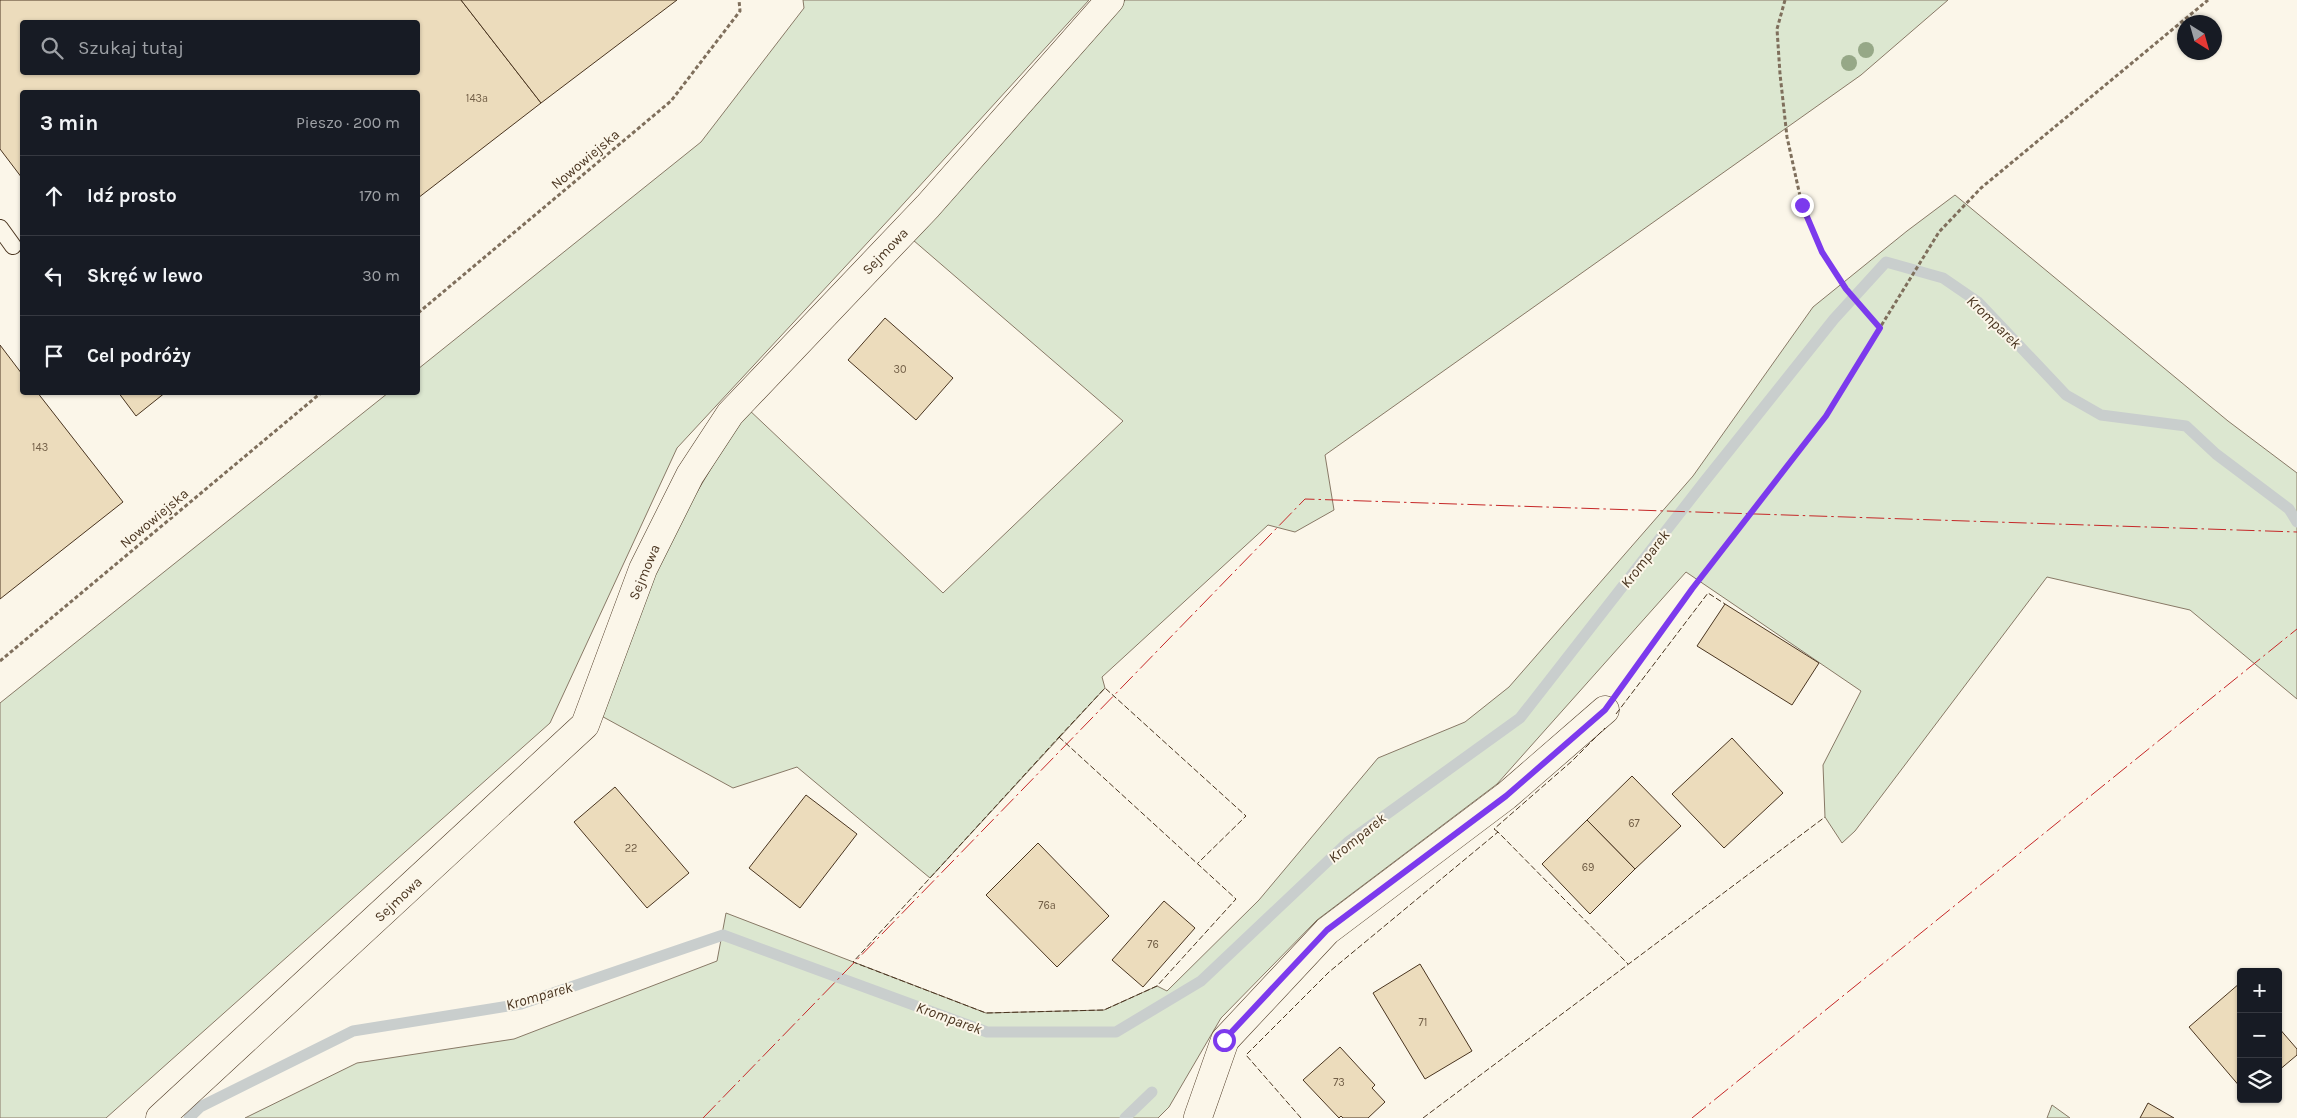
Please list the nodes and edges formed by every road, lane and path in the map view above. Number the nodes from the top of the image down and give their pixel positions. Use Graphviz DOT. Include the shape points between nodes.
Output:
graph roads {
  1 [pos="739,0"];
  2 [pos="1110,0"];
  3 [pos="1785,0"];
  4 [pos="2208,0"];
  5 [pos="0,228"];
  6 [pos="14,246"];
  7 [pos="420,311"];
  8 [pos="1880,328"];
  9 [pos="318,395"];
  10 [pos="0,661"];
  11 [pos="1605,710"];
  12 [pos="160,1118"];
  13 [pos="1199,1118"];
  1 -- 7 [label="path, Nowowiejska" via="740,11 672,101"];
  2 -- 12 [label="street, Sejmowa" via="928,206 730,414 690,475 643,569 585,725"];
  3 -- 8 [label="path" via="1777,29 1787,137 1802,205 1822,252 1846,289"];
  4 -- 8 [label="path" via="1981,188 1939,232"];
  5 -- 6 [label="lane"];
  8 -- 11 [label="path" via="1826,416 1692,589"];
  9 -- 10 [label="path, Nowowiejska"];
  11 -- 13 [label="street" via="1506,796 1327,930 1224,1040"];
}
